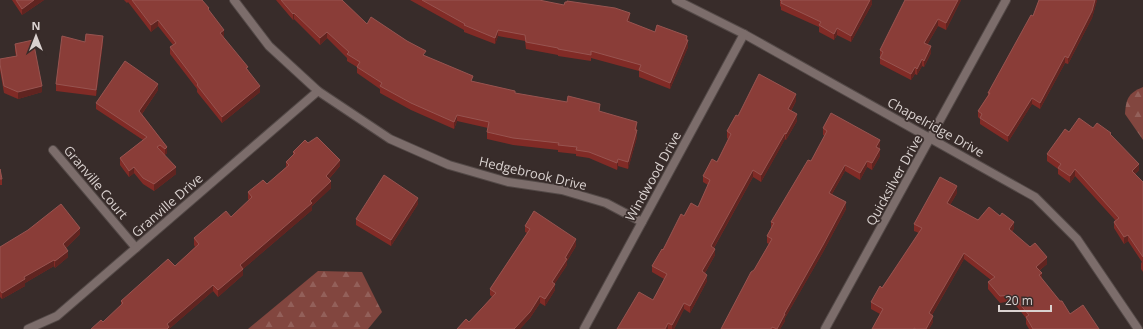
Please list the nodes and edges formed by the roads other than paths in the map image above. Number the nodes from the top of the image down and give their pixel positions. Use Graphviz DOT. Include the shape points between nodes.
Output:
graph roads {
  1 [pos="234,0"];
  2 [pos="676,0"];
  3 [pos="1006,0"];
  4 [pos="744,34"];
  5 [pos="318,91"];
  6 [pos="931,137"];
  7 [pos="53,150"];
  8 [pos="642,222"];
  9 [pos="136,248"];
  10 [pos="28,329"];
  11 [pos="584,329"];
  12 [pos="825,329"];
  13 [pos="1138,329"];
  1 -- 5 [label="street, Hedgebrook Drive" via="269,46"];
  2 -- 4 [label="street, Chapelridge Drive"];
  3 -- 6 [label="street, Quicksilver Drive"];
  4 -- 6 [label="street, Chapelridge Drive"];
  4 -- 8 [label="street, Windwood Drive"];
  5 -- 8 [label="street, Hedgebrook Drive" via="390,139 449,165 508,182 562,190 606,203"];
  5 -- 9 [label="street, Granville Drive"];
  6 -- 12 [label="street, Quicksilver Drive"];
  6 -- 13 [label="street, Chapelridge Drive" via="1036,197 1077,239"];
  7 -- 9 [label="street, Granville Court"];
  8 -- 11 [label="street, Windwood Drive"];
  9 -- 10 [label="street, Granville Drive" via="57,316"];
}
